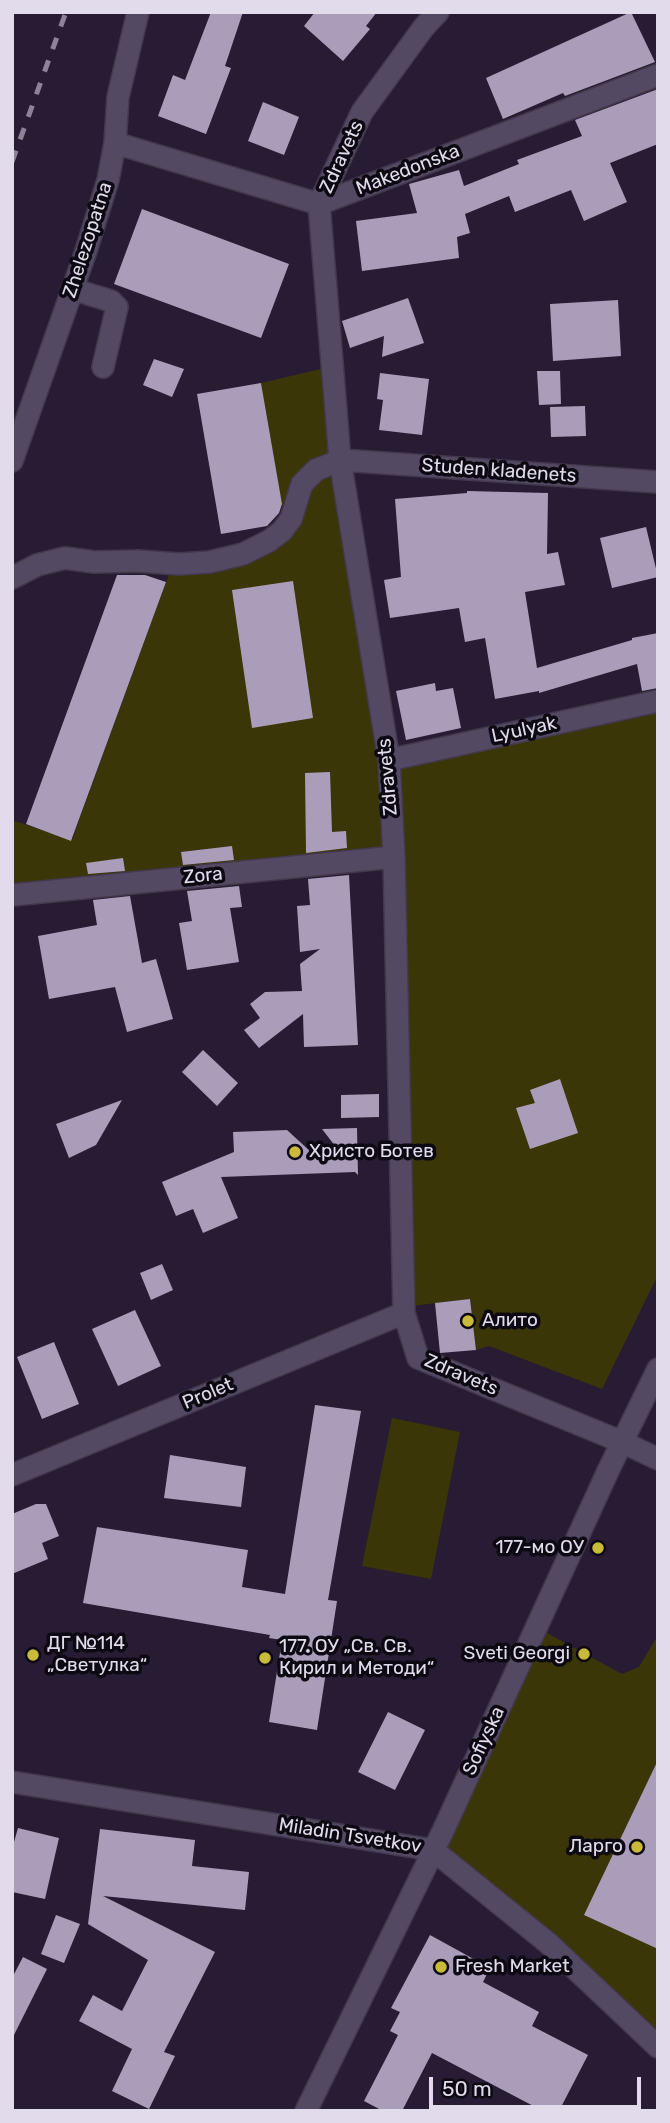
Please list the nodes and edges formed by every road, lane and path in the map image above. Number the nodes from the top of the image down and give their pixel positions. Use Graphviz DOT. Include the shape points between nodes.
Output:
graph roads {
  1 [pos="138,12"];
  2 [pos="438,12"];
  3 [pos="658,75"];
  4 [pos="115,143"];
  5 [pos="319,204"];
  6 [pos="72,289"];
  7 [pos="103,366"];
  8 [pos="341,460"];
  9 [pos="12,461"];
  10 [pos="658,482"];
  11 [pos="12,578"];
  12 [pos="658,701"];
  13 [pos="389,760"];
  14 [pos="394,857"];
  15 [pos="12,895"];
  16 [pos="404,1313"];
  17 [pos="658,1369"];
  18 [pos="622,1442"];
  19 [pos="658,1459"];
  20 [pos="12,1475"];
  21 [pos="12,1782"];
  22 [pos="433,1850"];
  23 [pos="656,2039"];
  24 [pos="306,2111"];
  1 -- 4 [label="street, Zhelezopatna" via="118,97"];
  2 -- 5 [label="street, Zdravets" via="362,112"];
  3 -- 5 [label="street, Makedonska"];
  4 -- 5 [label="street"];
  4 -- 6 [label="street, Zhelezopatna" via="108,180"];
  5 -- 8 [label="street, Zdravets"];
  6 -- 7 [label="street" via="117,307"];
  6 -- 9 [label="street, Zhelezopatna"];
  8 -- 10 [label="street, Studen kladenets"];
  8 -- 11 [label="street" via="316,470 302,484 291,519 282,531 243,554 179,564 65,558"];
  8 -- 13 [label="street, Zdravets"];
  12 -- 13 [label="street, Lyulyak"];
  13 -- 14 [label="street, Zdravets"];
  14 -- 15 [label="street, Zora"];
  14 -- 16 [label="street, Zdravets"];
  16 -- 18 [label="street, Zdravets" via="418,1359"];
  16 -- 20 [label="street, Prolet"];
  17 -- 18 [label="street, Sofiyska"];
  18 -- 19 [label="street"];
  18 -- 22 [label="street, Sofiyska"];
  21 -- 22 [label="street, Miladin Tsvetkov"];
  22 -- 23 [label="street, Miladin Tsvetkov"];
  22 -- 24 [label="street, Sofiyska"];
}
